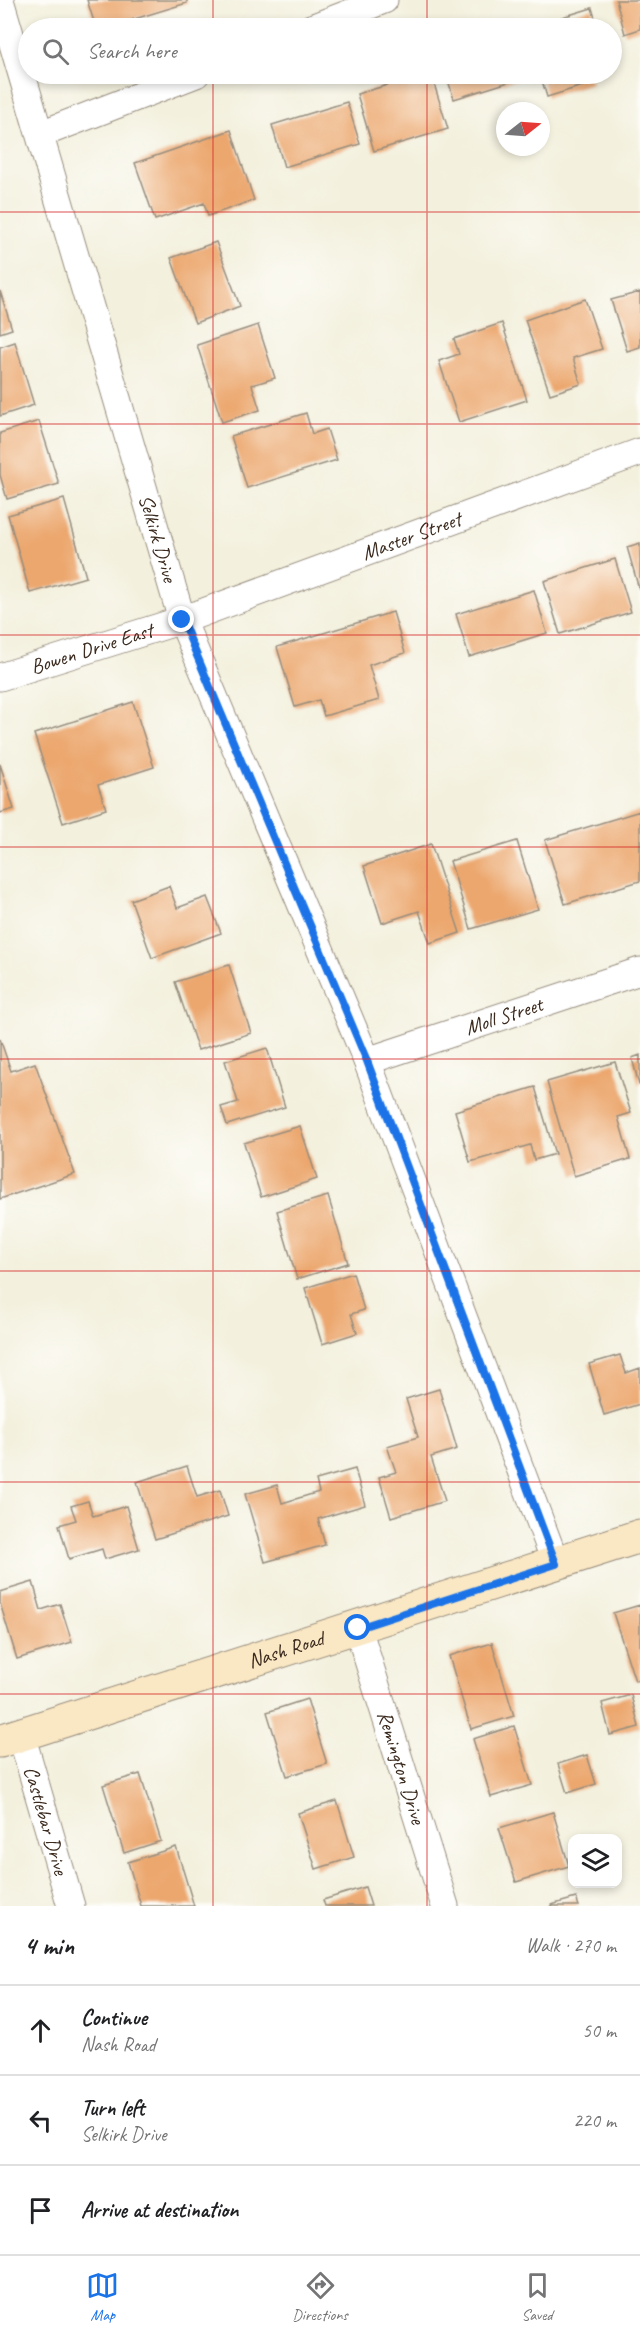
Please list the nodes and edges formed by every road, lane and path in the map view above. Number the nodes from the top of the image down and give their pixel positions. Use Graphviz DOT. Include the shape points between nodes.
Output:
graph roads {
  1 [pos="0,0"];
  2 [pos="384,0"];
  3 [pos="337,18"];
  4 [pos="18,59"];
  5 [pos="26,84"];
  6 [pos="170,84"];
  7 [pos="41,134"];
  8 [pos="640,452"];
  9 [pos="182,620"];
  10 [pos="0,677"];
  11 [pos="640,971"];
  12 [pos="367,1061"];
  13 [pos="640,1536"];
  14 [pos="556,1564"];
  15 [pos="358,1628"];
  16 [pos="10,1738"];
  17 [pos="72,1906"];
  18 [pos="446,1906"];
  1 -- 4 [label="street, Selkirk Drive"];
  2 -- 3 [label="street"];
  5 -- 7 [label="street, Selkirk Drive"];
  6 -- 7 [label="street"];
  7 -- 9 [label="street, Selkirk Drive"];
  8 -- 9 [label="street, Master Street"];
  9 -- 10 [label="street, Bowen Drive East"];
  9 -- 12 [label="street, Selkirk Drive"];
  11 -- 12 [label="street, Moll Street"];
  12 -- 14 [label="street, Selkirk Drive"];
  13 -- 14 [label="main road, Nash Road"];
  14 -- 15 [label="main road, Nash Road"];
  15 -- 16 [label="main road, Nash Road"];
  15 -- 18 [label="street, Remington Drive"];
  16 -- 17 [label="street, Castlebar Drive"];
}
